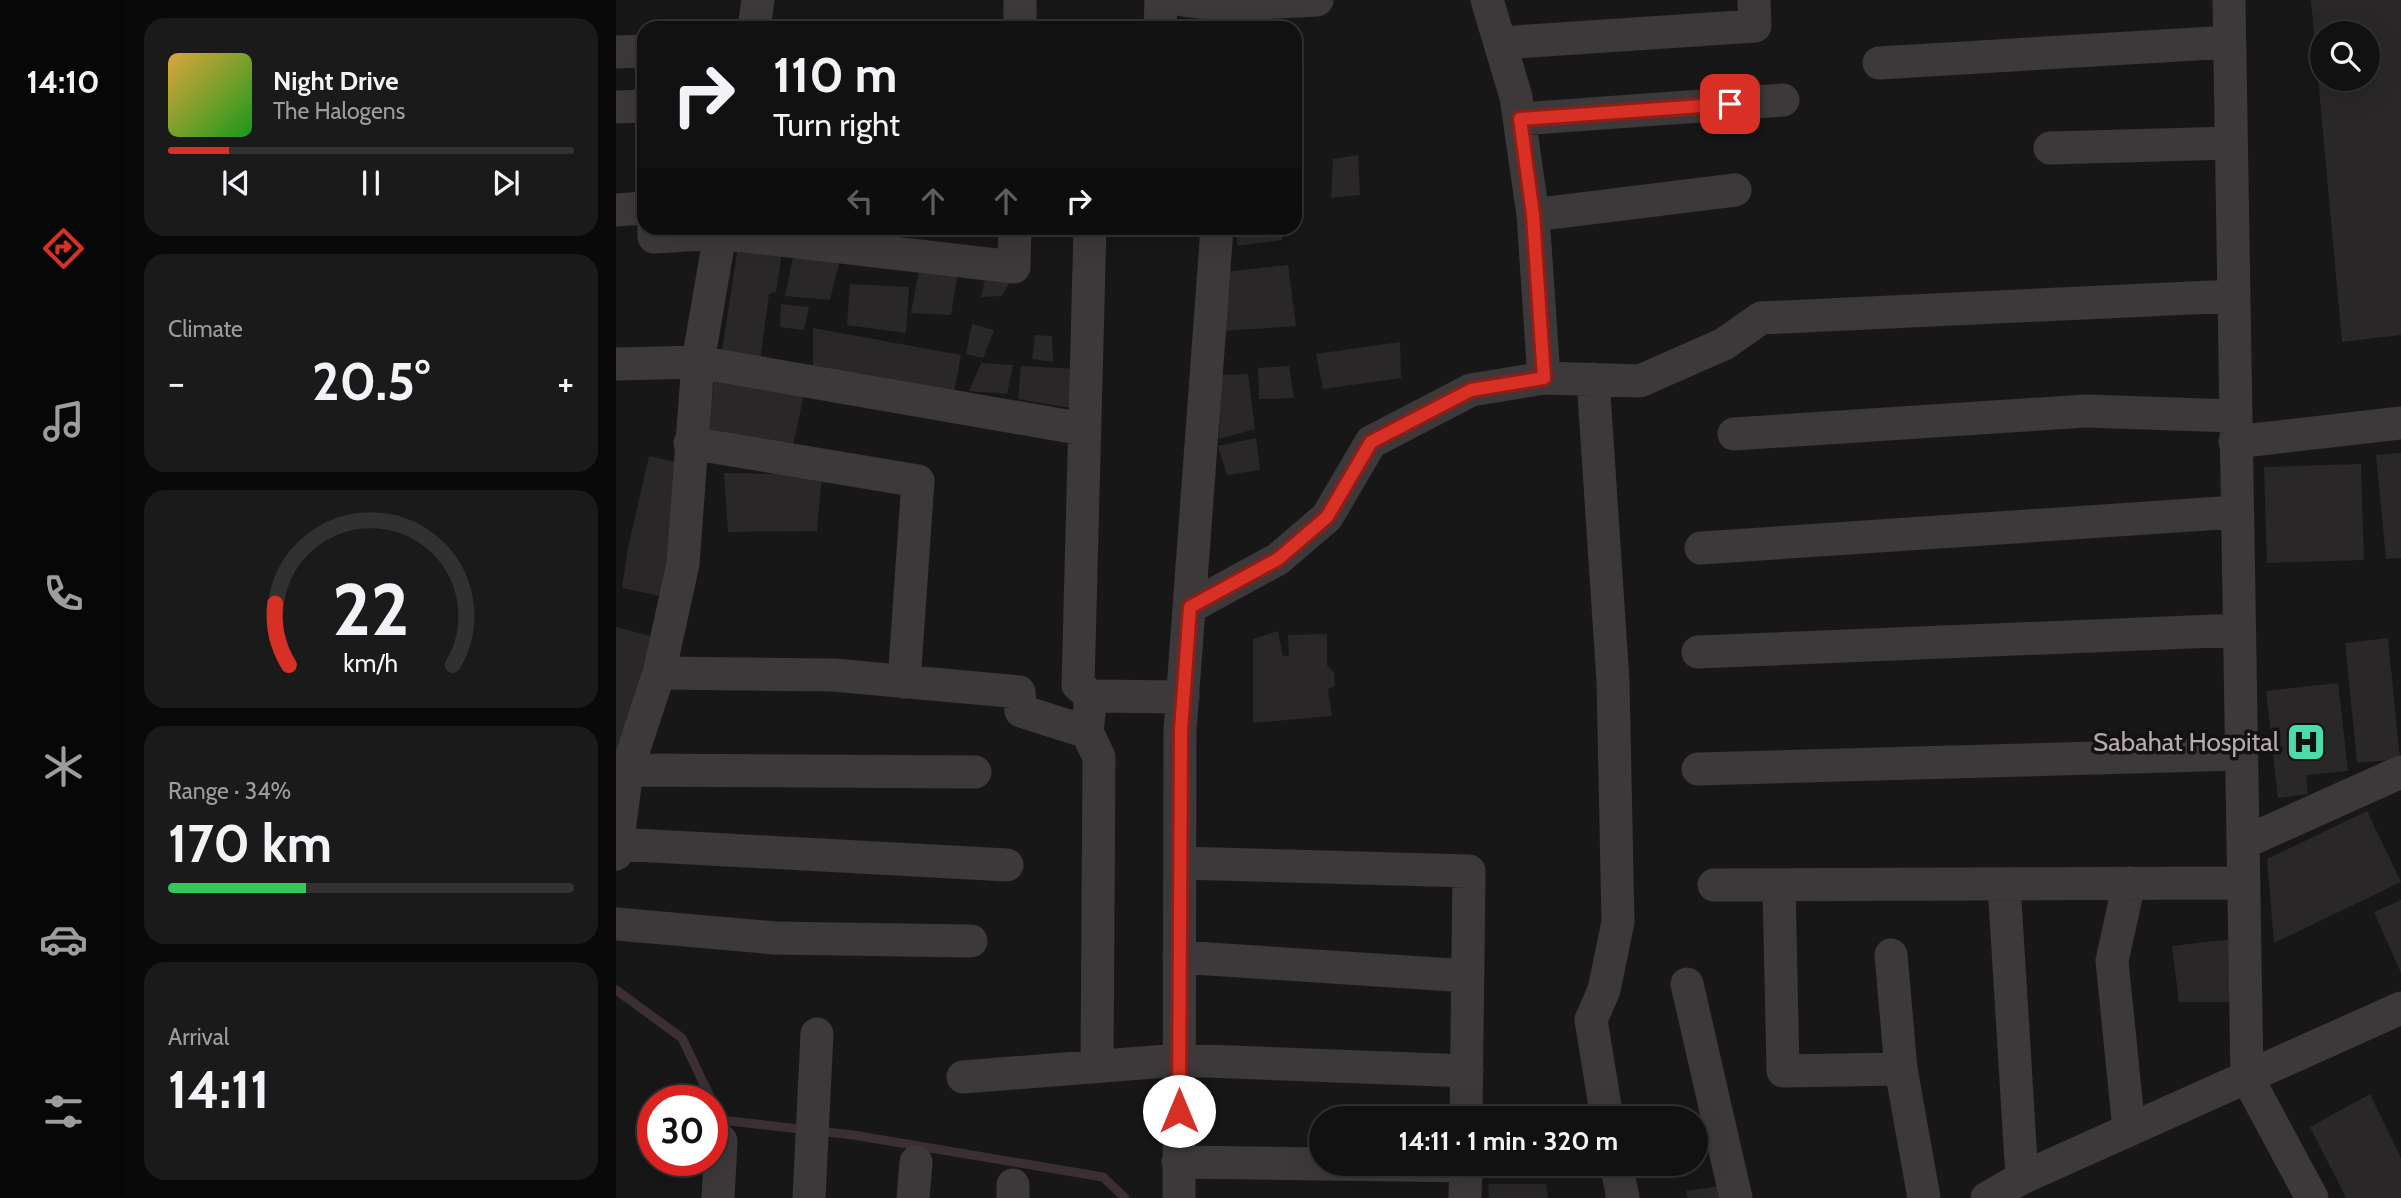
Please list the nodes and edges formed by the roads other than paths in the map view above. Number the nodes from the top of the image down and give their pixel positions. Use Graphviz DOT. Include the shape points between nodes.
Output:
graph roads {
  1 [pos="758,0"];
  2 [pos="1020,0"];
  3 [pos="1161,0"];
  4 [pos="1183,0"];
  5 [pos="1317,0"];
  6 [pos="1487,0"];
  7 [pos="1754,0"];
  8 [pos="2229,0"];
  9 [pos="1225,17"];
  10 [pos="755,21"];
  11 [pos="1020,21"];
  12 [pos="1160,21"];
  13 [pos="2229,42"];
  14 [pos="1500,43"];
  15 [pos="637,51"];
  16 [pos="616,52"];
  17 [pos="1879,63"];
  18 [pos="1783,100"];
  19 [pos="637,106"];
  20 [pos="616,107"];
  21 [pos="1520,119"];
  22 [pos="2231,143"];
  23 [pos="2050,148"];
  24 [pos="1735,190"];
  25 [pos="637,208"];
  26 [pos="616,209"];
  27 [pos="1533,215"];
  28 [pos="654,235"];
  29 [pos="673,235"];
  30 [pos="719,235"];
  31 [pos="760,235"];
  32 [pos="1015,235"];
  33 [pos="1090,235"];
  34 [pos="1217,235"];
  35 [pos="2233,296"];
  36 [pos="698,362"];
  37 [pos="616,364"];
  38 [pos="1544,378"];
  39 [pos="1593,379"];
  40 [pos="2401,423"];
  41 [pos="1083,429"];
  42 [pos="2235,429"];
  43 [pos="1734,434"];
  44 [pos="690,443"];
  45 [pos="2236,512"];
  46 [pos="1701,548"];
  47 [pos="1190,607"];
  48 [pos="2238,630"];
  49 [pos="1698,652"];
  50 [pos="659,673"];
  51 [pos="904,682"];
  52 [pos="1091,696"];
  53 [pos="1183,697"];
  54 [pos="1087,732"];
  55 [pos="2241,754"];
  56 [pos="1698,769"];
  57 [pos="627,770"];
  58 [pos="975,772"];
  59 [pos="2401,772"];
  60 [pos="2243,843"];
  61 [pos="617,849"];
  62 [pos="1180,863"];
  63 [pos="1007,865"];
  64 [pos="2129,883"];
  65 [pos="2244,883"];
  66 [pos="2004,884"];
  67 [pos="1714,885"];
  68 [pos="1779,885"];
  69 [pos="616,924"];
  70 [pos="971,941"];
  71 [pos="1891,955"];
  72 [pos="1179,957"];
  73 [pos="1468,976"];
  74 [pos="1687,984"];
  75 [pos="2401,1007"];
  76 [pos="817,1034"];
  77 [pos="1179,1060"];
  78 [pos="1097,1066"];
  79 [pos="1901,1069"];
  80 [pos="1467,1071"];
  81 [pos="963,1077"];
  82 [pos="2248,1077"];
  83 [pos="1466,1106"];
  84 [pos="1605,1106"];
  85 [pos="2129,1130"];
  86 [pos="916,1162"];
  87 [pos="1178,1162"];
  88 [pos="1309,1168"];
  89 [pos="719,1176"];
  90 [pos="1618,1176"];
  91 [pos="2022,1178"];
  92 [pos="718,1198"];
  93 [pos="809,1198"];
  94 [pos="913,1198"];
  95 [pos="1179,1198"];
  96 [pos="1623,1198"];
  97 [pos="1736,1198"];
  98 [pos="1924,1198"];
  99 [pos="1987,1198"];
  100 [pos="2312,1198"];
  1 -- 10 [label="street"];
  2 -- 11 [label="street"];
  3 -- 12 [label="street"];
  4 -- 9 [label="street"];
  5 -- 9 [label="street"];
  6 -- 14 [label="street"];
  7 -- 14 [label="street" via="1755,26"];
  8 -- 13 [label="street"];
  13 -- 17 [label="street"];
  13 -- 22 [label="street"];
  14 -- 21 [label="street"];
  15 -- 16 [label="street"];
  18 -- 21 [label="street"];
  19 -- 20 [label="street"];
  21 -- 27 [label="street"];
  22 -- 23 [label="street"];
  22 -- 35 [label="street"];
  24 -- 27 [label="street"];
  25 -- 26 [label="street"];
  27 -- 38 [label="street"];
  28 -- 29 [label="street"];
  30 -- 36 [label="street"];
  31 -- 32 [label="street" via="1014,267"];
  33 -- 41 [label="street"];
  34 -- 47 [label="street"];
  35 -- 39 [label="street" via="1761,318 1724,344 1640,381"];
  35 -- 42 [label="street"];
  36 -- 37 [label="street"];
  36 -- 41 [label="street"];
  36 -- 44 [label="street"];
  38 -- 39 [label="street"];
  38 -- 47 [label="street" via="1471,390 1371,442 1327,517 1278,559"];
  39 -- 84 [label="street" via="1613,681 1618,922 1604,990 1591,1020"];
  40 -- 42 [label="street"];
  41 -- 52 [label="street" via="1077,685"];
  42 -- 43 [label="street" via="2087,411"];
  42 -- 45 [label="street"];
  44 -- 50 [label="street" via="683,564"];
  44 -- 51 [label="street" via="918,481"];
  45 -- 46 [label="street"];
  45 -- 48 [label="street"];
  47 -- 53 [label="street"];
  48 -- 49 [label="street"];
  48 -- 55 [label="street"];
  50 -- 51 [label="street"];
  50 -- 57 [label="street"];
  51 -- 54 [label="street" via="1019,692 1021,711"];
  52 -- 53 [label="street"];
  52 -- 54 [label="street"];
  53 -- 62 [label="street"];
  54 -- 78 [label="street" via="1098,757"];
  55 -- 56 [label="street"];
  55 -- 60 [label="street"];
  57 -- 58 [label="street"];
  57 -- 61 [label="street"];
  59 -- 60 [label="street"];
  60 -- 65 [label="street"];
  61 -- 63 [label="street"];
  62 -- 72 [label="street"];
  62 -- 73 [label="street" via="1469,871"];
  64 -- 65 [label="street"];
  64 -- 66 [label="street"];
  64 -- 85 [label="street" via="2112,961"];
  65 -- 82 [label="street"];
  66 -- 68 [label="street"];
  66 -- 91 [label="street"];
  67 -- 68 [label="street"];
  68 -- 79 [label="street" via="1783,1071"];
  69 -- 70 [label="street" via="775,938"];
  71 -- 79 [label="street"];
  72 -- 73 [label="street"];
  72 -- 77 [label="street"];
  73 -- 80 [label="street"];
  74 -- 97 [label="street"];
  75 -- 82 [label="street"];
  76 -- 93 [label="street"];
  77 -- 78 [label="street"];
  77 -- 80 [label="street"];
  77 -- 87 [label="street"];
  78 -- 81 [label="street"];
  79 -- 98 [label="street"];
  80 -- 83 [label="street"];
  82 -- 85 [label="street"];
  82 -- 100 [label="street"];
  85 -- 91 [label="street"];
  86 -- 94 [label="street"];
  87 -- 88 [label="street"];
  87 -- 95 [label="street"];
  89 -- 92 [label="street"];
  90 -- 96 [label="street"];
  91 -- 99 [label="street"];
}
